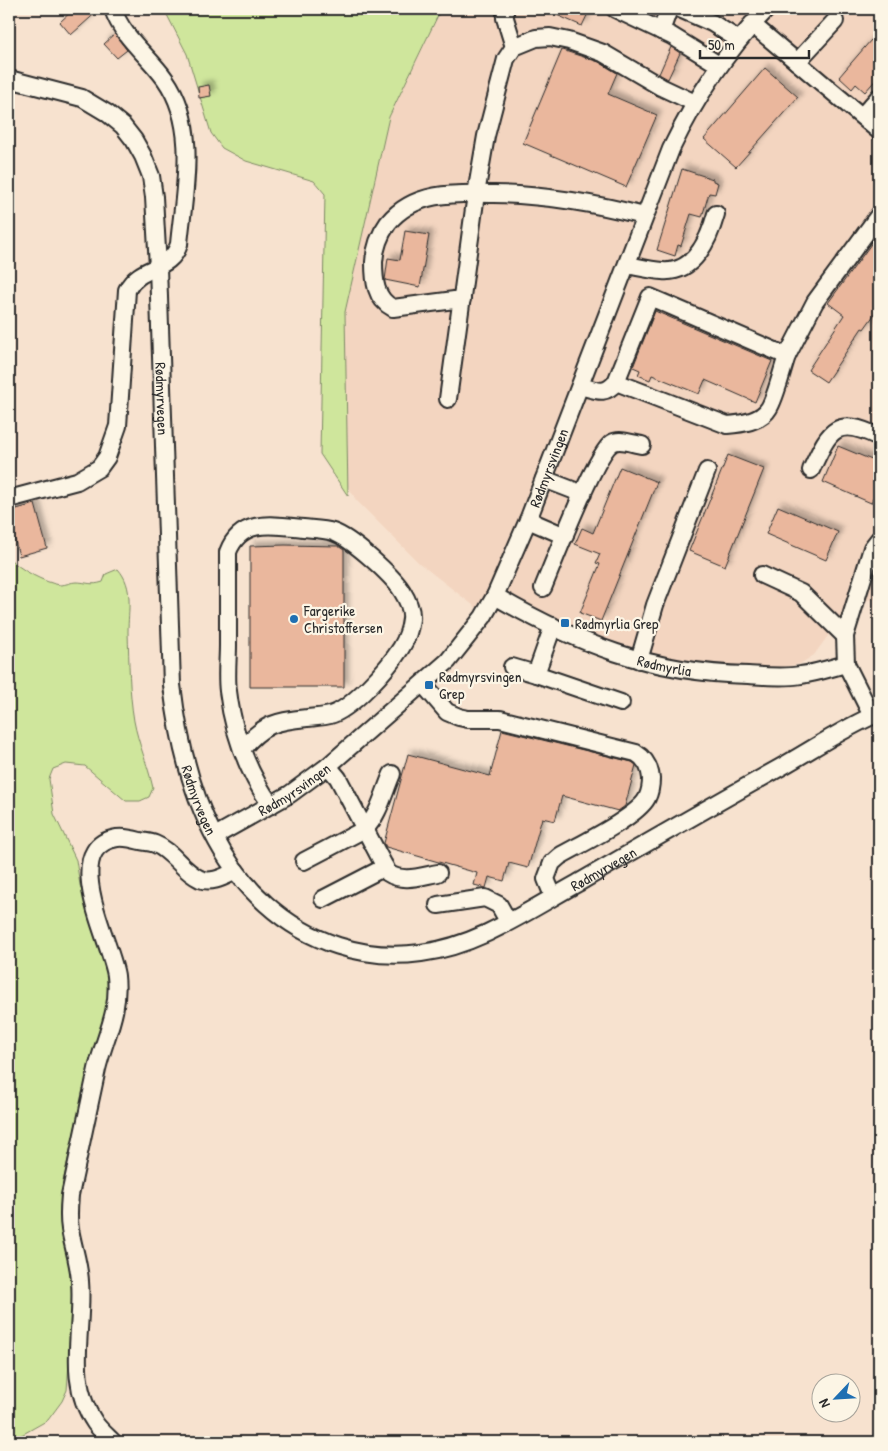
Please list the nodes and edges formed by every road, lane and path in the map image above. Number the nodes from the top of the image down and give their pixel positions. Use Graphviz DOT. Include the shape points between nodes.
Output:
graph roads {
  1 [pos="113,9"];
  2 [pos="505,9"];
  3 [pos="614,9"];
  4 [pos="669,9"];
  5 [pos="680,9"];
  6 [pos="767,9"];
  7 [pos="835,20"];
  8 [pos="752,24"];
  9 [pos="661,31"];
  10 [pos="739,40"];
  11 [pos="514,47"];
  12 [pos="798,62"];
  13 [pos="719,65"];
  14 [pos="9,78"];
  15 [pos="879,97"];
  16 [pos="695,103"];
  17 [pos="862,116"];
  18 [pos="879,131"];
  19 [pos="476,194"];
  20 [pos="716,214"];
  21 [pos="879,215"];
  22 [pos="644,216"];
  23 [pos="627,264"];
  24 [pos="158,267"];
  25 [pos="462,299"];
  26 [pos="787,356"];
  27 [pos="616,382"];
  28 [pos="580,386"];
  29 [pos="448,399"];
  30 [pos="879,437"];
  31 [pos="642,445"];
  32 [pos="811,470"];
  33 [pos="707,471"];
  34 [pos="544,479"];
  35 [pos="583,494"];
  36 [pos="9,499"];
  37 [pos="528,520"];
  38 [pos="565,536"];
  39 [pos="879,539"];
  40 [pos="762,575"];
  41 [pos="543,588"];
  42 [pos="495,596"];
  43 [pos="553,626"];
  44 [pos="846,636"];
  45 [pos="639,660"];
  46 [pos="846,664"];
  47 [pos="512,667"];
  48 [pos="536,674"];
  49 [pos="423,684"];
  50 [pos="621,703"];
  51 [pos="875,715"];
  52 [pos="242,749"];
  53 [pos="328,766"];
  54 [pos="392,774"];
  55 [pos="271,805"];
  56 [pos="365,828"];
  57 [pos="215,836"];
  58 [pos="304,860"];
  59 [pos="385,867"];
  60 [pos="236,871"];
  61 [pos="438,873"];
  62 [pos="553,896"];
  63 [pos="323,899"];
  64 [pos="438,905"];
  65 [pos="508,921"];
  66 [pos="113,1442"];
  1 -- 24 [label="street" via="124,32 166,81 182,115 185,131 187,150 179,244 177,253"];
  2 -- 11 [label="street"];
  3 -- 9 [label="street"];
  4 -- 9 [label="street"];
  5 -- 10 [label="street"];
  6 -- 8 [label="street, Rødmyrsvingen"];
  7 -- 12 [label="street"];
  8 -- 10 [label="street, Rødmyrsvingen"];
  8 -- 12 [label="street"];
  9 -- 13 [label="street"];
  10 -- 13 [label="street, Rødmyrsvingen"];
  11 -- 16 [label="street" via="536,38 569,41 603,53"];
  11 -- 19 [label="street" via="506,59 486,136"];
  12 -- 17 [label="street"];
  13 -- 16 [label="street, Rødmyrsvingen"];
  14 -- 24 [label="street, Rødmyrvegen" via="95,104 123,126 143,156 151,176"];
  15 -- 17 [label="street"];
  16 -- 22 [label="street, Rødmyrsvingen" via="671,149"];
  17 -- 18 [label="street"];
  19 -- 22 [label="street" via="560,198"];
  19 -- 25 [label="street"];
  19 -- 25 [label="street" via="432,197 404,208 383,230 374,259 379,296 386,305 393,308"];
  20 -- 23 [label="street" via="710,236 690,262 664,272"];
  21 -- 26 [label="street" via="815,302"];
  22 -- 23 [label="street, Rødmyrsvingen"];
  23 -- 28 [label="street, Rødmyrsvingen"];
  24 -- 36 [label="street" via="140,274 127,290 118,426 106,457 98,468 78,480"];
  24 -- 57 [label="street, Rødmyrvegen" via="172,685 180,744 198,799"];
  25 -- 29 [label="street"];
  26 -- 27 [label="street" via="769,409 756,419 739,424 726,425"];
  26 -- 27 [label="street" via="650,297"];
  27 -- 28 [label="street" via="602,392"];
  28 -- 34 [label="street, Rødmyrsvingen"];
  30 -- 32 [label="street" via="863,429 841,427 825,440"];
  31 -- 35 [label="street" via="612,443 598,460"];
  33 -- 45 [label="street" via="655,605"];
  34 -- 35 [label="street"];
  34 -- 37 [label="street, Rødmyrsvingen"];
  35 -- 38 [label="street"];
  37 -- 38 [label="street"];
  37 -- 42 [label="street, Rødmyrsvingen"];
  38 -- 41 [label="street"];
  39 -- 44 [label="street" via="872,548"];
  40 -- 44 [label="street" via="801,593"];
  42 -- 43 [label="street, Rødmyrlia"];
  42 -- 49 [label="street, Rødmyrsvingen" via="448,662"];
  43 -- 45 [label="street, Rødmyrlia" via="608,651"];
  43 -- 48 [label="street"];
  44 -- 46 [label="street"];
  45 -- 46 [label="street, Rødmyrlia" via="706,673 780,676 799,676"];
  46 -- 51 [label="street"];
  47 -- 48 [label="street"];
  48 -- 50 [label="street"];
  49 -- 53 [label="street, Rødmyrsvingen"];
  49 -- 62 [label="street" via="447,712 459,717 500,719 636,753 648,764 651,786 639,808 552,863 546,880"];
  51 -- 62 [label="street, Rødmyrvegen"];
  52 -- 52 [label="street" via="227,690 228,552 232,542 248,529 270,525 343,536 401,590 411,618 402,647 352,703 330,715 271,724"];
  52 -- 55 [label="street" via="257,785"];
  53 -- 55 [label="street, Rødmyrsvingen"];
  53 -- 56 [label="street"];
  54 -- 56 [label="street" via="374,817"];
  55 -- 57 [label="street, Rødmyrsvingen"];
  56 -- 58 [label="street"];
  56 -- 59 [label="street"];
  57 -- 60 [label="street, Rødmyrvegen"];
  59 -- 61 [label="street" via="388,873 402,879"];
  59 -- 63 [label="street"];
  60 -- 65 [label="street, Rødmyrvegen" via="259,898 294,926 328,942 374,954 396,955 442,949 480,936"];
  60 -- 66 [label="street" via="222,878 201,879 155,844 117,838 97,848 92,861 90,888 116,974 116,1007 98,1066 68,1214 81,1297 77,1370 80,1390 95,1424"];
  62 -- 65 [label="street, Rødmyrvegen"];
  64 -- 65 [label="street" via="485,898 499,905"];
}
